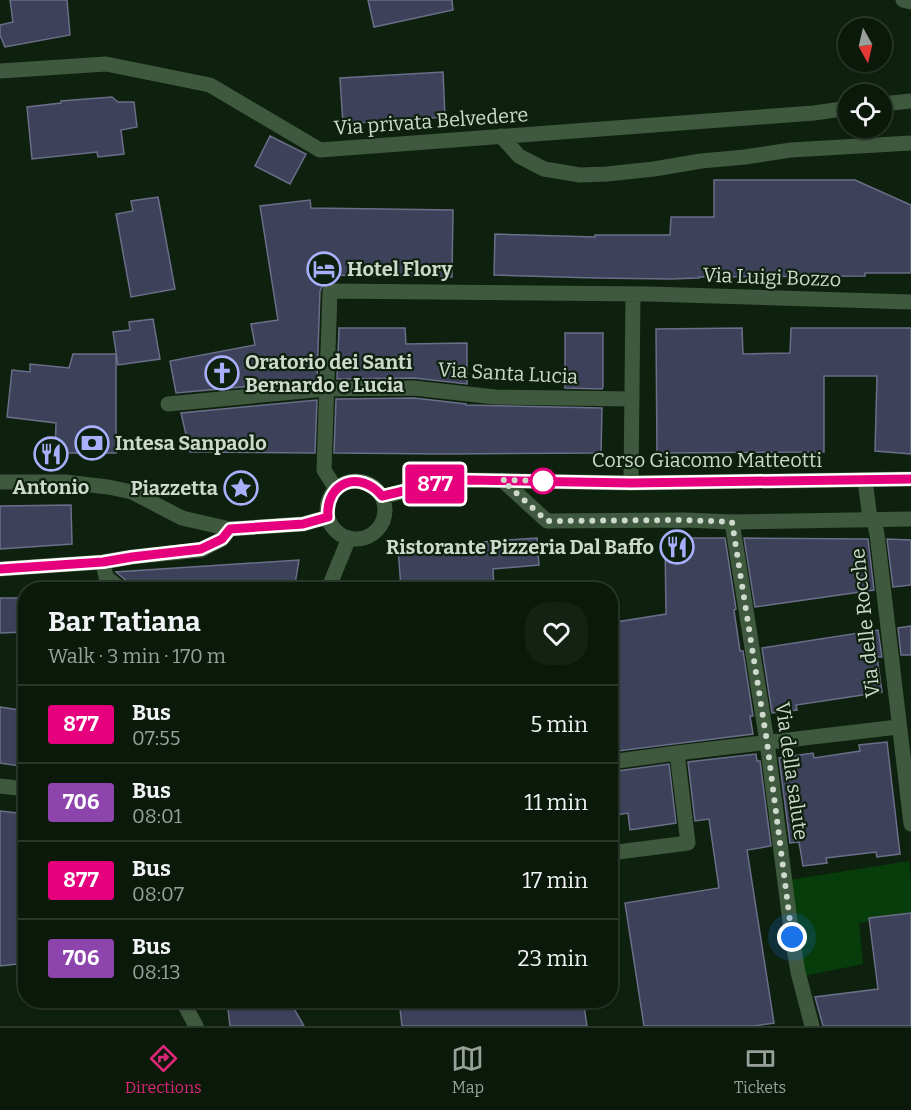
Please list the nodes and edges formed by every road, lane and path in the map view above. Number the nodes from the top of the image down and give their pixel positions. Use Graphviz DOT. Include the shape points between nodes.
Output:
graph roads {
  1 [pos="903,0"];
  2 [pos="911,2"];
  3 [pos="0,71"];
  4 [pos="911,101"];
  5 [pos="892,103"];
  6 [pos="838,110"];
  7 [pos="501,136"];
  8 [pos="911,143"];
  9 [pos="633,294"];
  10 [pos="911,302"];
  11 [pos="326,389"];
  12 [pos="632,399"];
  13 [pos="168,405"];
  14 [pos="911,479"];
  15 [pos="502,480"];
  16 [pos="865,480"];
  17 [pos="0,482"];
  18 [pos="631,483"];
  19 [pos="336,489"];
  20 [pos="382,496"];
  21 [pos="328,517"];
  22 [pos="870,519"];
  23 [pos="911,519"];
  24 [pos="732,522"];
  25 [pos="230,529"];
  26 [pos="349,538"];
  27 [pos="103,562"];
  28 [pos="0,569"];
  29 [pos="112,582"];
  30 [pos="332,582"];
  31 [pos="898,727"];
  32 [pos="767,742"];
  33 [pos="677,753"];
  34 [pos="618,761"];
  35 [pos="0,786"];
  36 [pos="18,788"];
  37 [pos="911,824"];
  38 [pos="618,852"];
  39 [pos="186,1008"];
  40 [pos="196,1026"];
  41 [pos="812,1026"];
  1 -- 2 [label="street"];
  3 -- 7 [label="street, Via privata Belvedere" via="106,64 210,85 321,150"];
  4 -- 5 [label="street"];
  6 -- 7 [label="street, Via privata Belvedere"];
  7 -- 8 [label="street" via="519,156 544,168 580,175 791,150"];
  9 -- 10 [label="street, Via Luigi Bozzo"];
  9 -- 11 [label="street, Via Luigi Bozzo" via="330,291"];
  9 -- 12 [label="street"];
  11 -- 12 [label="street, Via Santa Lucia" via="414,388 495,397"];
  11 -- 13 [label="street, Via Santa Lucia"];
  11 -- 19 [label="street" via="324,470"];
  12 -- 18 [label="street"];
  14 -- 16 [label="street, Corso Giacomo Matteotti"];
  15 -- 18 [label="street, Corso Giacomo Matteotti"];
  15 -- 20 [label="street, Corso Giacomo Matteotti" via="436,483"];
  15 -- 24 [label="street" via="547,521"];
  16 -- 18 [label="street, Corso Giacomo Matteotti"];
  16 -- 22 [label="street, Via delle Rocche"];
  17 -- 25 [label="street" via="65,482 108,487 132,492 183,518"];
  19 -- 20 [label="street" via="356,481 375,488"];
  19 -- 21 [label="street" via="327,507"];
  20 -- 26 [label="street" via="382,524 367,537"];
  21 -- 25 [label="street" via="303,524"];
  21 -- 26 [label="street" via="339,534"];
  22 -- 23 [label="street"];
  22 -- 24 [label="street"];
  22 -- 31 [label="street, Via delle Rocche" via="877,534"];
  24 -- 32 [label="street, Via della salute"];
  25 -- 27 [label="street" via="222,539 201,549"];
  26 -- 30 [label="street"];
  27 -- 28 [label="street"];
  27 -- 29 [label="street" via="106,577"];
  31 -- 32 [label="street"];
  31 -- 37 [label="street, Via delle Rocche"];
  32 -- 33 [label="street"];
  32 -- 41 [label="street, Via della salute" via="792,937"];
  33 -- 34 [label="street"];
  33 -- 38 [label="street" via="688,843"];
  35 -- 36 [label="street"];
  39 -- 40 [label="street"];
}
